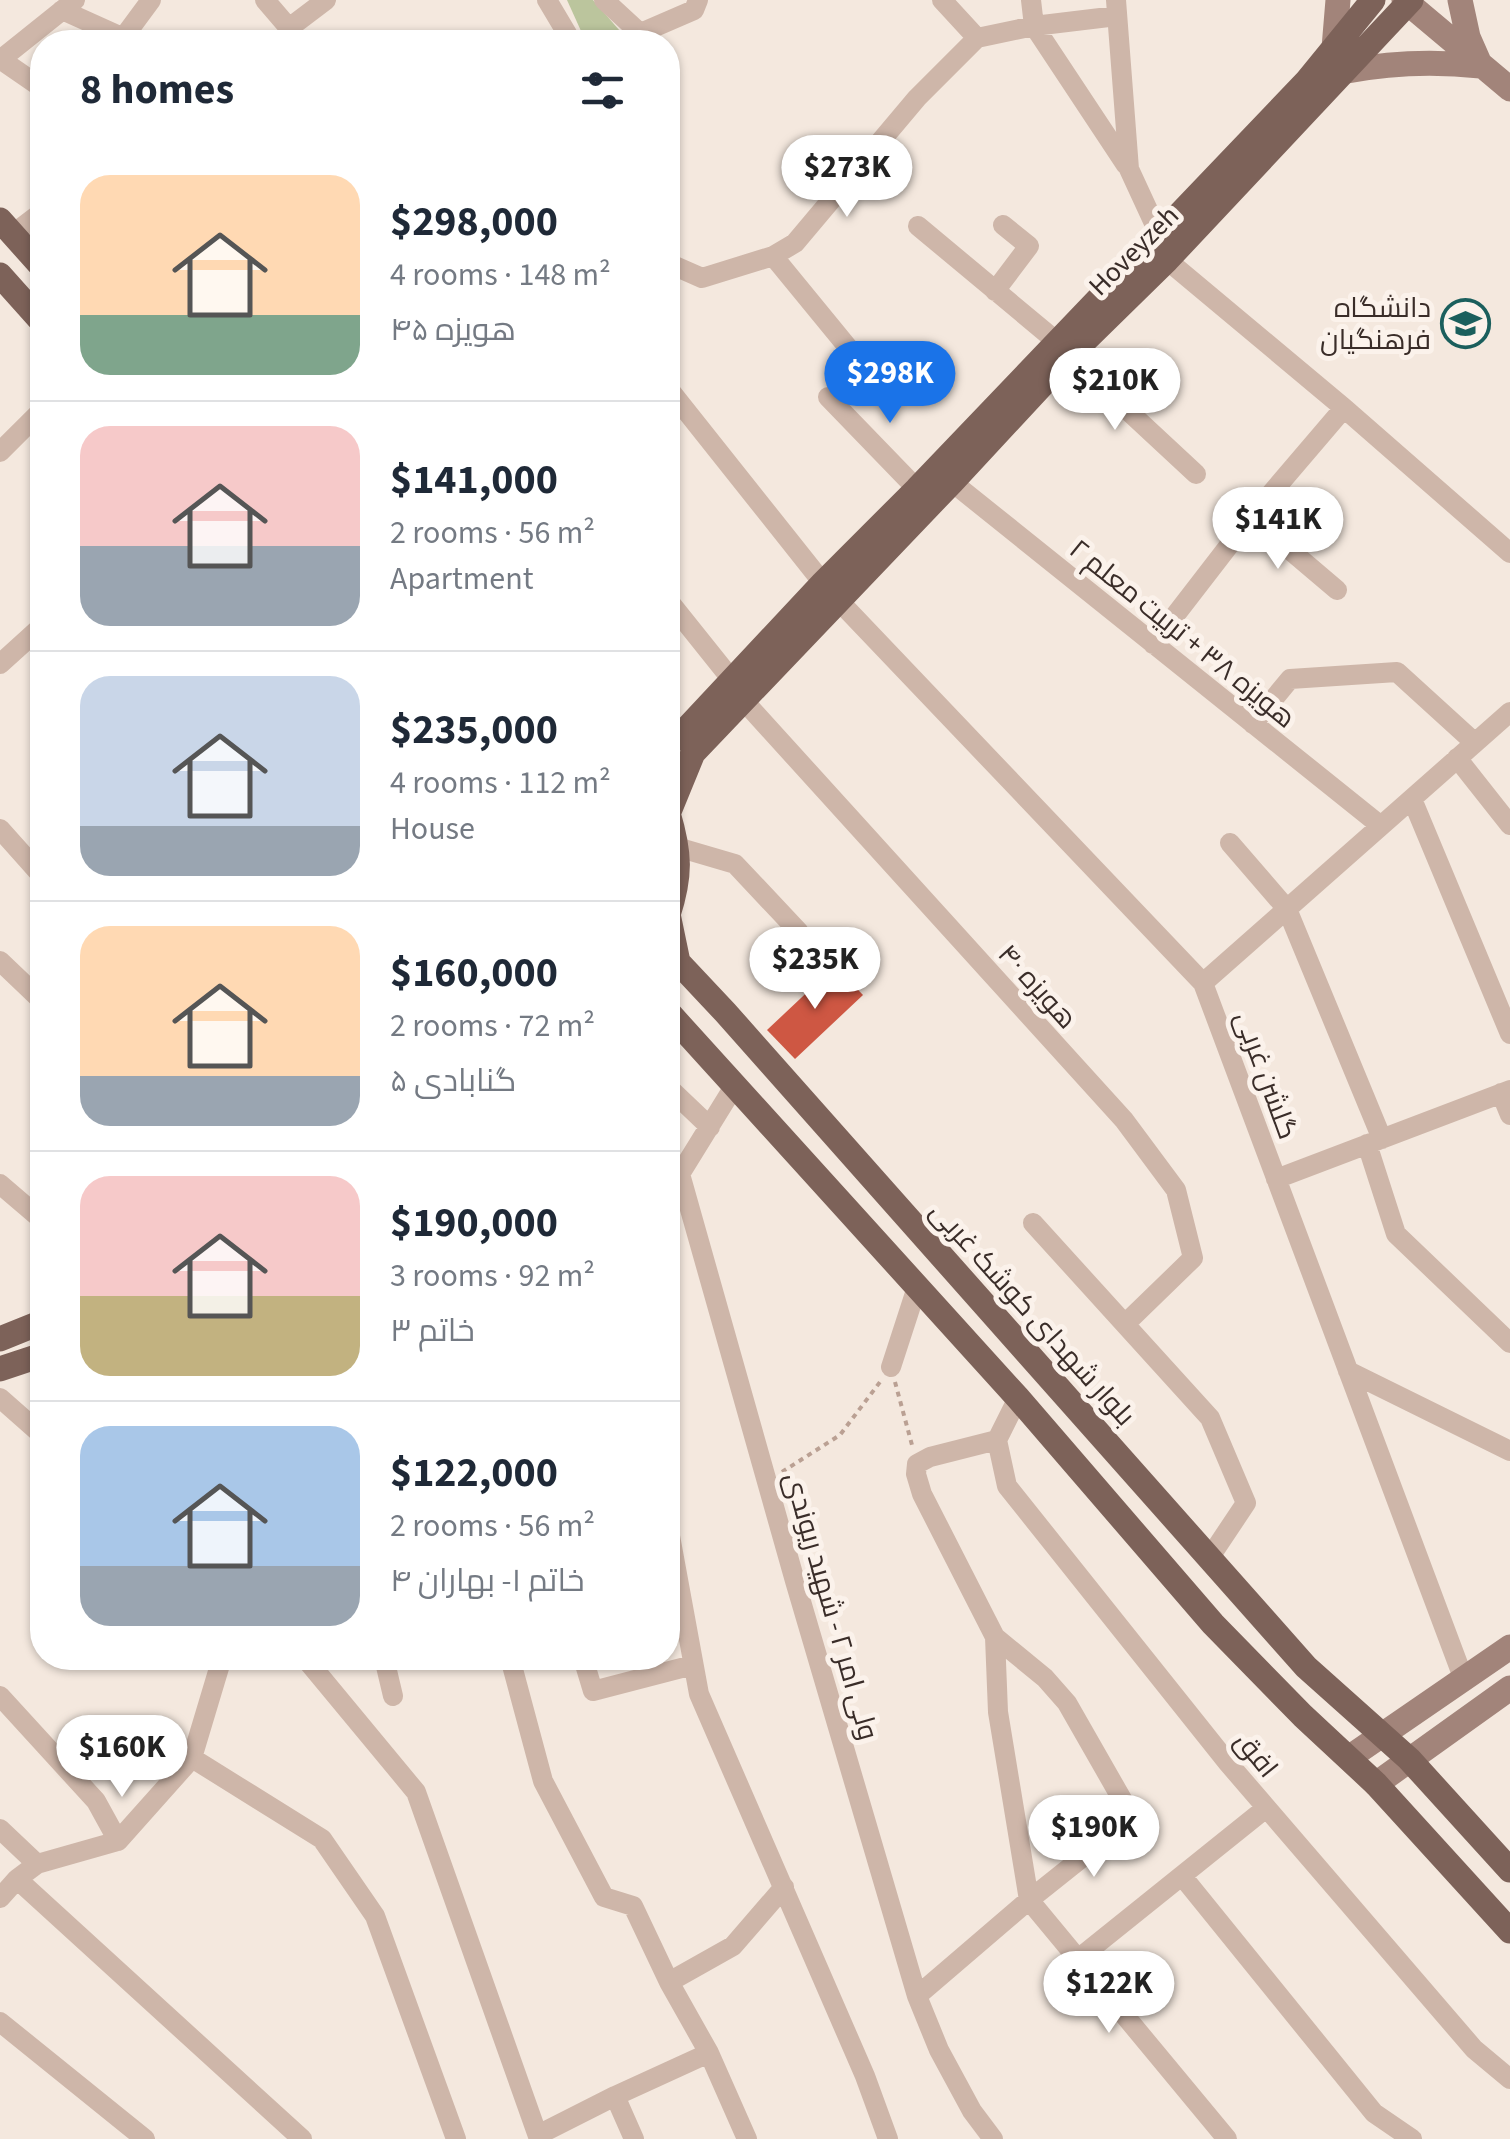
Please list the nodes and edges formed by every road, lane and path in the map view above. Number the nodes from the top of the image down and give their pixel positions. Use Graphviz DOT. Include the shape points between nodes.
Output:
graph roads {
  1 [pos="151,0"];
  2 [pos="265,0"];
  3 [pos="326,0"];
  4 [pos="547,0"];
  5 [pos="604,0"];
  6 [pos="698,0"];
  7 [pos="942,0"];
  8 [pos="1031,0"];
  9 [pos="1338,0"];
  10 [pos="1373,0"];
  11 [pos="1460,0"];
  12 [pos="1408,1"];
  13 [pos="69,5"];
  14 [pos="1117,8"];
  15 [pos="1034,26"];
  16 [pos="38,30"];
  17 [pos="111,30"];
  18 [pos="134,30"];
  19 [pos="290,30"];
  20 [pos="300,30"];
  21 [pos="565,30"];
  22 [pos="637,30"];
  23 [pos="647,30"];
  24 [pos="30,36"];
  25 [pos="977,38"];
  26 [pos="1334,48"];
  27 [pos="0,60"];
  28 [pos="1481,66"];
  29 [pos="1347,71"];
  30 [pos="30,80"];
  31 [pos="1510,88"];
  32 [pos="1129,169"];
  33 [pos="30,217"];
  34 [pos="1003,225"];
  35 [pos="918,226"];
  36 [pos="6,227"];
  37 [pos="1159,234"];
  38 [pos="30,253"];
  39 [pos="773,256"];
  40 [pos="1167,260"];
  41 [pos="680,268"];
  42 [pos="4,286"];
  43 [pos="995,290"];
  44 [pos="30,311"];
  45 [pos="1062,349"];
  46 [pos="855,356"];
  47 [pos="828,397"];
  48 [pos="680,403"];
  49 [pos="1344,408"];
  50 [pos="30,422"];
  51 [pos="0,452"];
  52 [pos="1196,474"];
  53 [pos="952,482"];
  54 [pos="916,490"];
  55 [pos="1251,517"];
  56 [pos="1510,553"];
  57 [pos="1337,590"];
  58 [pos="832,592"];
  59 [pos="680,615"];
  60 [pos="30,637"];
  61 [pos="1153,644"];
  62 [pos="0,664"];
  63 [pos="738,690"];
  64 [pos="1510,712"];
  65 [pos="1253,724"];
  66 [pos="680,736"];
  67 [pos="1475,743"];
  68 [pos="1457,758"];
  69 [pos="680,784"];
  70 [pos="1412,798"];
  71 [pos="1510,824"];
  72 [pos="1380,826"];
  73 [pos="0,828"];
  74 [pos="1230,844"];
  75 [pos="680,848"];
  76 [pos="30,862"];
  77 [pos="1287,909"];
  78 [pos="800,932"];
  79 [pos="0,961"];
  80 [pos="680,964"];
  81 [pos="1203,983"];
  82 [pos="30,990"];
  83 [pos="680,1025"];
  84 [pos="1510,1034"];
  85 [pos="735,1086"];
  86 [pos="1506,1092"];
  87 [pos="680,1098"];
  88 [pos="1510,1115"];
  89 [pos="710,1127"];
  90 [pos="1375,1142"];
  91 [pos="680,1172"];
  92 [pos="1276,1179"];
  93 [pos="0,1184"];
  94 [pos="680,1200"];
  95 [pos="30,1210"];
  96 [pos="1033,1222"];
  97 [pos="918,1287"];
  98 [pos="1125,1324"];
  99 [pos="30,1327"];
  100 [pos="0,1339"];
  101 [pos="1510,1343"];
  102 [pos="30,1359"];
  103 [pos="892,1367"];
  104 [pos="0,1369"];
  105 [pos="1348,1371"];
  106 [pos="0,1398"];
  107 [pos="1018,1398"];
  108 [pos="30,1424"];
  109 [pos="997,1440"];
  110 [pos="1510,1451"];
  111 [pos="917,1464"];
  112 [pos="767,1481"];
  113 [pos="1210,1557"];
  114 [pos="680,1592"];
  115 [pos="1242,1593"];
  116 [pos="1212,1624"];
  117 [pos="995,1638"];
  118 [pos="1510,1647"];
  119 [pos="693,1665"];
  120 [pos="680,1668"];
  121 [pos="220,1670"];
  122 [pos="316,1670"];
  123 [pos="387,1670"];
  124 [pos="513,1670"];
  125 [pos="587,1670"];
  126 [pos="674,1670"];
  127 [pos="1464,1680"];
  128 [pos="1510,1688"];
  129 [pos="0,1696"];
  130 [pos="394,1696"];
  131 [pos="1383,1734"];
  132 [pos="192,1758"];
  133 [pos="1350,1758"];
  134 [pos="1409,1759"];
  135 [pos="1376,1784"];
  136 [pos="1266,1808"];
  137 [pos="0,1829"];
  138 [pos="118,1841"];
  139 [pos="37,1864"];
  140 [pos="1510,1870"];
  141 [pos="1182,1876"];
  142 [pos="17,1879"];
  143 [pos="784,1887"];
  144 [pos="0,1898"];
  145 [pos="1028,1900"];
  146 [pos="1510,1931"];
  147 [pos="1078,1958"];
  148 [pos="669,1982"];
  149 [pos="917,1996"];
  150 [pos="0,2022"];
  151 [pos="709,2053"];
  152 [pos="1510,2078"];
  153 [pos="616,2096"];
  154 [pos="538,2137"];
  155 [pos="146,2139"];
  156 [pos="302,2139"];
  157 [pos="456,2139"];
  158 [pos="634,2139"];
  159 [pos="747,2139"];
  160 [pos="888,2139"];
  161 [pos="994,2139"];
  162 [pos="1227,2139"];
  163 [pos="1412,2139"];
  1 -- 18 [label="street"];
  2 -- 19 [label="street"];
  3 -- 20 [label="street"];
  4 -- 21 [label="street"];
  5 -- 22 [label="street"];
  6 -- 23 [label="street" via="694,10"];
  7 -- 25 [label="street"];
  8 -- 15 [label="street"];
  9 -- 26 [label="street"];
  10 -- 26 [label="main road, Hoveyzeh"];
  11 -- 28 [label="street"];
  12 -- 28 [label="street"];
  12 -- 29 [label="main road, Hoveyzeh"];
  13 -- 16 [label="street"];
  13 -- 17 [label="street"];
  14 -- 15 [label="street"];
  14 -- 32 [label="street"];
  15 -- 25 [label="street"];
  15 -- 32 [label="street"];
  24 -- 27 [label="street"];
  25 -- 39 [label="street" via="917,98 796,243"];
  26 -- 37 [label="main road, Hoveyzeh"];
  27 -- 30 [label="street"];
  28 -- 29 [label="street" via="1414,62"];
  28 -- 31 [label="street"];
  29 -- 40 [label="main road, Hoveyzeh"];
  32 -- 37 [label="street"];
  33 -- 36 [label="street"];
  34 -- 43 [label="street" via="1029,246"];
  35 -- 43 [label="street"];
  36 -- 38 [label="main road"];
  37 -- 45 [label="main road, Hoveyzeh"];
  39 -- 41 [label="street" via="702,278"];
  39 -- 46 [label="street"];
  40 -- 45 [label="main road, Hoveyzeh"];
  40 -- 49 [label="street"];
  42 -- 44 [label="main road"];
  43 -- 45 [label="street"];
  45 -- 52 [label="street"];
  45 -- 53 [label="main road, Hoveyzeh"];
  45 -- 54 [label="main road, Hoveyzeh"];
  47 -- 54 [label="street"];
  48 -- 58 [label="street, گلشن غربی"];
  49 -- 55 [label="street"];
  49 -- 56 [label="street"];
  50 -- 51 [label="street"];
  53 -- 58 [label="main road, Hoveyzeh"];
  53 -- 61 [label="street, هویزه ۳۸ + تربیت معلم ۲"];
  54 -- 58 [label="main road, Hoveyzeh"];
  55 -- 57 [label="street"];
  55 -- 61 [label="street"];
  58 -- 63 [label="main road, Hoveyzeh"];
  58 -- 81 [label="street, گلشن غربی"];
  59 -- 63 [label="street"];
  60 -- 62 [label="street"];
  61 -- 65 [label="street, هویزه ۳۸ + تربیت معلم ۲"];
  63 -- 66 [label="main road, Hoveyzeh"];
  63 -- 69 [label="main road, Hoveyzeh" via="693,753"];
  63 -- 98 [label="street, هویزه ۴۰" via="1124,1120 1176,1190 1193,1258"];
  64 -- 67 [label="street"];
  65 -- 67 [label="street" via="1290,679 1397,672"];
  65 -- 72 [label="street, هویزه ۳۸ + تربیت معلم ۲"];
  67 -- 68 [label="street"];
  68 -- 70 [label="street"];
  68 -- 71 [label="street"];
  70 -- 72 [label="street"];
  70 -- 84 [label="street"];
  72 -- 77 [label="street"];
  73 -- 76 [label="street"];
  74 -- 77 [label="street"];
  75 -- 78 [label="street" via="735,864"];
  77 -- 81 [label="street"];
  77 -- 90 [label="street"];
  79 -- 82 [label="street"];
  80 -- 113 [label="main road, بلوار شهدای کوشک غربی"];
  81 -- 92 [label="street, گلشن غربی"];
  83 -- 85 [label="main road"];
  85 -- 89 [label="street"];
  85 -- 97 [label="main road"];
  86 -- 88 [label="street"];
  86 -- 90 [label="street"];
  87 -- 89 [label="street"];
  89 -- 91 [label="street"];
  90 -- 92 [label="street"];
  90 -- 101 [label="street" via="1396,1234"];
  92 -- 105 [label="street, گلشن غربی"];
  93 -- 95 [label="street"];
  94 -- 112 [label="street, ولی امر ۲ - شهید ریوندی"];
  96 -- 98 [label="street"];
  97 -- 103 [label="street"];
  97 -- 107 [label="main road"];
  98 -- 113 [label="street" via="1210,1418 1246,1502"];
  99 -- 100 [label="main road"];
  102 -- 104 [label="main road"];
  103 -- 111 [label="path"];
  103 -- 112 [label="path" via="840,1435"];
  105 -- 110 [label="street"];
  105 -- 127 [label="street, گلشن غربی"];
  106 -- 108 [label="street"];
  107 -- 109 [label="street"];
  107 -- 116 [label="main road"];
  109 -- 111 [label="street"];
  109 -- 136 [label="street, افق" via="1007,1486"];
  111 -- 117 [label="street" via="922,1494"];
  112 -- 149 [label="street, ولی امر ۲ - شهید ریوندی"];
  113 -- 115 [label="main road, بلوار شهدای کوشک غربی"];
  114 -- 119 [label="street"];
  115 -- 116 [label="main road"];
  115 -- 131 [label="main road, بلوار شهدای کوشک غربی" via="1306,1667"];
  116 -- 133 [label="main road"];
  117 -- 145 [label="street" via="998,1712"];
  117 -- 145 [label="street" via="1068,1704 1135,1822"];
  118 -- 127 [label="street"];
  119 -- 120 [label="street"];
  119 -- 143 [label="street" via="699,1694"];
  121 -- 132 [label="street"];
  122 -- 154 [label="street" via="416,1792"];
  123 -- 130 [label="street"];
  124 -- 148 [label="street" via="543,1780 604,1896 632,1906"];
  125 -- 126 [label="street" via="593,1691"];
  127 -- 131 [label="street"];
  128 -- 134 [label="street"];
  129 -- 138 [label="street" via="96,1800"];
  131 -- 133 [label="street"];
  131 -- 134 [label="main road, بلوار شهدای کوشک غربی"];
  132 -- 138 [label="street"];
  132 -- 157 [label="street" via="322,1839 375,1916"];
  133 -- 135 [label="main road"];
  134 -- 135 [label="street"];
  134 -- 140 [label="main road, بلوار شهدای کوشک غربی"];
  135 -- 146 [label="main road"];
  136 -- 141 [label="street"];
  136 -- 152 [label="street, افق" via="1474,2048"];
  137 -- 139 [label="street"];
  138 -- 139 [label="street"];
  139 -- 142 [label="street"];
  141 -- 147 [label="street"];
  141 -- 163 [label="street" via="1374,2113"];
  142 -- 144 [label="street"];
  142 -- 156 [label="street"];
  143 -- 148 [label="street" via="733,1946"];
  143 -- 160 [label="street"];
  145 -- 147 [label="street"];
  145 -- 149 [label="street"];
  147 -- 162 [label="street"];
  148 -- 151 [label="street"];
  149 -- 161 [label="street, ولی امر ۲ - شهید ریوندی" via="939,2050"];
  150 -- 155 [label="street"];
  151 -- 153 [label="street"];
  151 -- 159 [label="street"];
  153 -- 154 [label="street"];
  153 -- 158 [label="street"];
}
